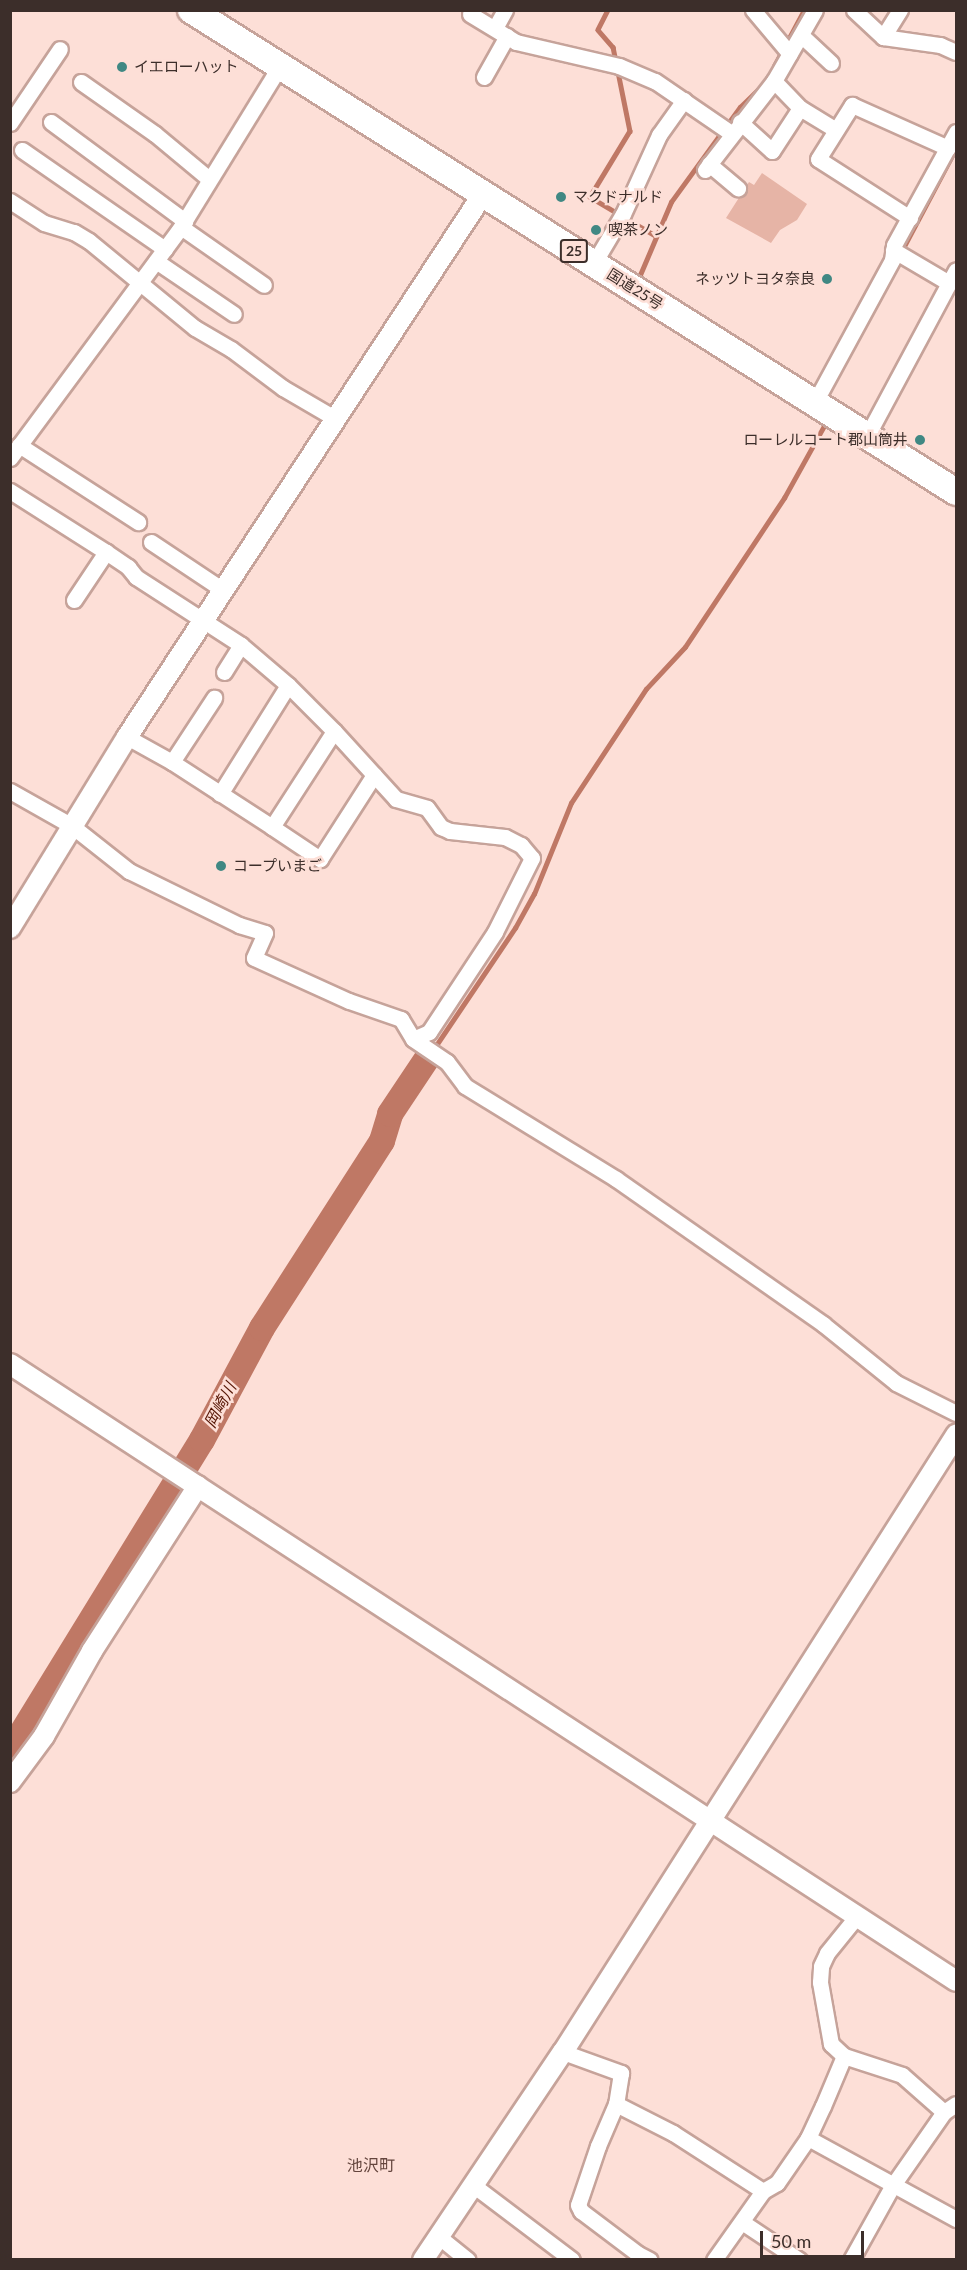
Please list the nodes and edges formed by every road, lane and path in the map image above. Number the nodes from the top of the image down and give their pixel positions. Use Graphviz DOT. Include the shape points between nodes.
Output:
graph roads {
  1 [pos="191,10"];
  2 [pos="505,10"];
  3 [pos="753,10"];
  4 [pos="815,10"];
  5 [pos="854,10"];
  6 [pos="900,10"];
  7 [pos="470,14"];
  8 [pos="501,32"];
  9 [pos="801,35"];
  10 [pos="883,37"];
  11 [pos="60,50"];
  12 [pos="957,52"];
  13 [pos="790,54"];
  14 [pos="831,63"];
  15 [pos="280,66"];
  16 [pos="484,76"];
  17 [pos="774,81"];
  18 [pos="81,82"];
  19 [pos="684,99"];
  20 [pos="800,108"];
  21 [pos="51,122"];
  22 [pos="10,123"];
  23 [pos="730,127"];
  24 [pos="836,130"];
  25 [pos="954,138"];
  26 [pos="22,150"];
  27 [pos="209,179"];
  28 [pos="738,188"];
  29 [pos="483,194"];
  30 [pos="10,201"];
  31 [pos="910,218"];
  32 [pos="183,224"];
  33 [pos="898,252"];
  34 [pos="160,255"];
  35 [pos="594,263"];
  36 [pos="953,277"];
  37 [pos="139,282"];
  38 [pos="264,285"];
  39 [pos="234,314"];
  40 [pos="815,402"];
  41 [pos="336,419"];
  42 [pos="867,436"];
  43 [pos="16,444"];
  44 [pos="10,491"];
  45 [pos="957,492"];
  46 [pos="138,522"];
  47 [pos="151,542"];
  48 [pos="106,552"];
  49 [pos="223,591"];
  50 [pos="74,600"];
  51 [pos="204,621"];
  52 [pos="241,645"];
  53 [pos="224,672"];
  54 [pos="288,685"];
  55 [pos="214,698"];
  56 [pos="334,731"];
  57 [pos="127,737"];
  58 [pos="172,762"];
  59 [pos="374,775"];
  60 [pos="10,791"];
  61 [pos="220,794"];
  62 [pos="72,826"];
  63 [pos="272,827"];
  64 [pos="10,928"];
  65 [pos="416,1041"];
  66 [pos="10,1364"];
  67 [pos="957,1413"];
  68 [pos="957,1435"];
  69 [pos="195,1484"];
  70 [pos="10,1782"];
  71 [pos="708,1821"];
  72 [pos="857,1916"];
  73 [pos="957,1981"];
  74 [pos="563,2052"];
  75 [pos="844,2056"];
  76 [pos="616,2104"];
  77 [pos="950,2108"];
  78 [pos="808,2139"];
  79 [pos="473,2184"];
  80 [pos="893,2186"];
  81 [pos="763,2191"];
  82 [pos="957,2219"];
  83 [pos="742,2222"];
  84 [pos="438,2236"];
  85 [pos="423,2259"];
  86 [pos="468,2259"];
  87 [pos="572,2259"];
  88 [pos="650,2259"];
  89 [pos="714,2259"];
  90 [pos="799,2259"];
  91 [pos="851,2259"];
  1 -- 15 [label="highway, 国道25号 / 25"];
  2 -- 8 [label="street"];
  3 -- 13 [label="street"];
  4 -- 9 [label="street"];
  5 -- 10 [label="street"];
  6 -- 10 [label="street"];
  7 -- 8 [label="street"];
  8 -- 16 [label="street"];
  8 -- 19 [label="street" via="516,42 614,65 655,81"];
  9 -- 13 [label="street"];
  9 -- 14 [label="street"];
  10 -- 12 [label="street" via="939,45"];
  11 -- 22 [label="street"];
  13 -- 17 [label="street"];
  15 -- 27 [label="street"];
  15 -- 29 [label="highway, 国道25号 / 25"];
  17 -- 20 [label="street"];
  17 -- 23 [label="street"];
  18 -- 27 [label="street" via="155,134"];
  19 -- 23 [label="street"];
  19 -- 35 [label="street" via="658,135 621,217"];
  20 -- 23 [label="street" via="772,151"];
  20 -- 24 [label="street"];
  21 -- 32 [label="street"];
  23 -- 28 [label="street" via="707,167"];
  24 -- 25 [label="street" via="852,105"];
  24 -- 31 [label="street" via="818,159"];
  25 -- 31 [label="street"];
  26 -- 34 [label="street"];
  27 -- 32 [label="street"];
  29 -- 35 [label="highway, 国道25号 / 25"];
  29 -- 41 [label="street"];
  30 -- 37 [label="street" via="44,223 89,241"];
  31 -- 33 [label="street"];
  32 -- 34 [label="street"];
  32 -- 38 [label="street"];
  33 -- 36 [label="street"];
  33 -- 40 [label="street"];
  34 -- 37 [label="street"];
  34 -- 39 [label="street"];
  35 -- 40 [label="highway, 国道25号 / 25"];
  36 -- 42 [label="street"];
  37 -- 41 [label="street" via="195,327 292,394"];
  37 -- 43 [label="street"];
  40 -- 42 [label="highway, 国道25号 / 25"];
  41 -- 49 [label="street"];
  42 -- 45 [label="highway, 国道25号 / 25"];
  43 -- 46 [label="street"];
  44 -- 48 [label="street"];
  47 -- 49 [label="street"];
  48 -- 50 [label="street"];
  48 -- 51 [label="street" via="136,577"];
  49 -- 51 [label="street"];
  51 -- 52 [label="street"];
  51 -- 57 [label="street"];
  52 -- 53 [label="street"];
  52 -- 54 [label="street"];
  54 -- 56 [label="street"];
  54 -- 61 [label="street"];
  55 -- 58 [label="street"];
  56 -- 59 [label="street"];
  56 -- 63 [label="street"];
  57 -- 58 [label="street"];
  57 -- 62 [label="street"];
  58 -- 61 [label="street"];
  59 -- 63 [label="street" via="320,859"];
  59 -- 65 [label="street" via="396,799 427,808 441,827 506,837 532,858 495,932 429,1032"];
  60 -- 62 [label="street"];
  61 -- 63 [label="street"];
  62 -- 64 [label="street"];
  62 -- 65 [label="street" via="129,871 239,925 265,933 254,958 349,1001 401,1019"];
  65 -- 67 [label="street" via="442,1058 465,1086 616,1179 823,1324 896,1383"];
  66 -- 69 [label="street"];
  68 -- 71 [label="street"];
  69 -- 70 [label="street" via="44,1736"];
  69 -- 71 [label="street"];
  71 -- 72 [label="street"];
  71 -- 74 [label="street"];
  72 -- 73 [label="street"];
  72 -- 75 [label="street" via="821,1966 820,1982 831,2044"];
  74 -- 76 [label="street" via="621,2073"];
  74 -- 79 [label="street"];
  75 -- 77 [label="street" via="902,2075"];
  75 -- 78 [label="street"];
  76 -- 81 [label="street" via="673,2133"];
  76 -- 88 [label="street" via="578,2205 638,2254"];
  77 -- 80 [label="street"];
  78 -- 80 [label="street"];
  78 -- 81 [label="street" via="777,2183"];
  79 -- 84 [label="street"];
  79 -- 87 [label="street"];
  80 -- 82 [label="street"];
  80 -- 91 [label="street"];
  81 -- 83 [label="street"];
  83 -- 89 [label="street"];
  83 -- 90 [label="street"];
  84 -- 85 [label="street"];
  84 -- 86 [label="street"];
}
